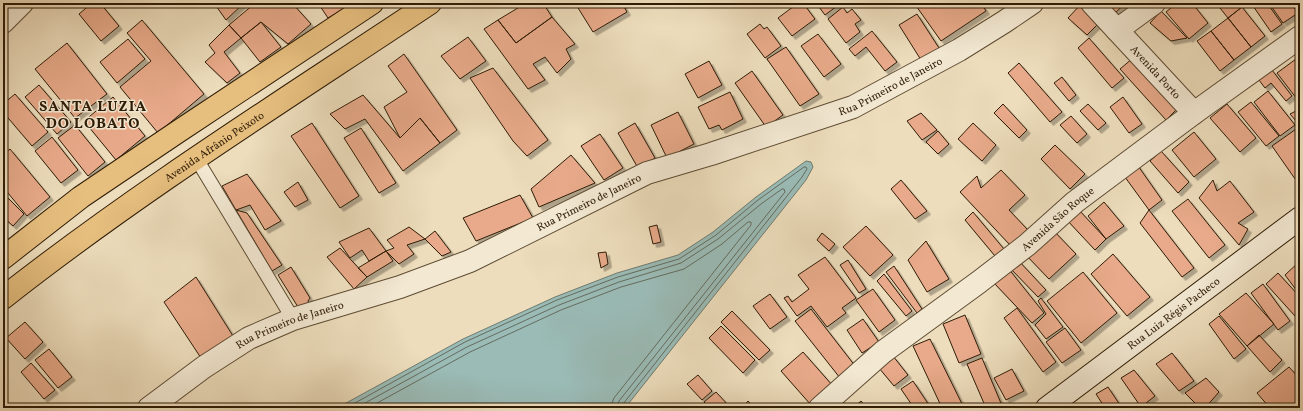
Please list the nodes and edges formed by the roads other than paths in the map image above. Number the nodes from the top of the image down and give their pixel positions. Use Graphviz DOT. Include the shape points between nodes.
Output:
graph roads {
  1 [pos="22,3"];
  2 [pos="372,3"];
  3 [pos="430,3"];
  4 [pos="1032,3"];
  5 [pos="1092,3"];
  6 [pos="1154,3"];
  7 [pos="3,22"];
  8 [pos="1117,30"];
  9 [pos="1300,37"];
  10 [pos="1194,113"];
  11 [pos="196,158"];
  12 [pos="1297,225"];
  13 [pos="3,258"];
  14 [pos="3,298"];
  15 [pos="293,320"];
  16 [pos="149,408"];
  17 [pos="820,408"];
  18 [pos="1048,408"];
  1 -- 7 [label="street"];
  2 -- 13 [label="main road" via="81,197"];
  3 -- 11 [label="main road, Avenida Afrânio Peixoto"];
  4 -- 15 [label="street, Rua Primeiro de Janeiro" via="959,50 853,107 647,173 470,261 400,287"];
  5 -- 8 [label="street, Avenida Porto"];
  6 -- 8 [label="street"];
  8 -- 10 [label="street, Avenida Porto"];
  9 -- 10 [label="street, Avenida São Roque"];
  10 -- 17 [label="street, Avenida São Roque" via="1075,202 1027,245 979,282 883,352"];
  11 -- 14 [label="main road, Avenida Afrânio Peixoto" via="101,224"];
  11 -- 15 [label="lane"];
  12 -- 18 [label="street, Rua Luiz Régis Pacheco"];
  15 -- 16 [label="street, Rua Primeiro de Janeiro" via="249,338 204,367"];
}
